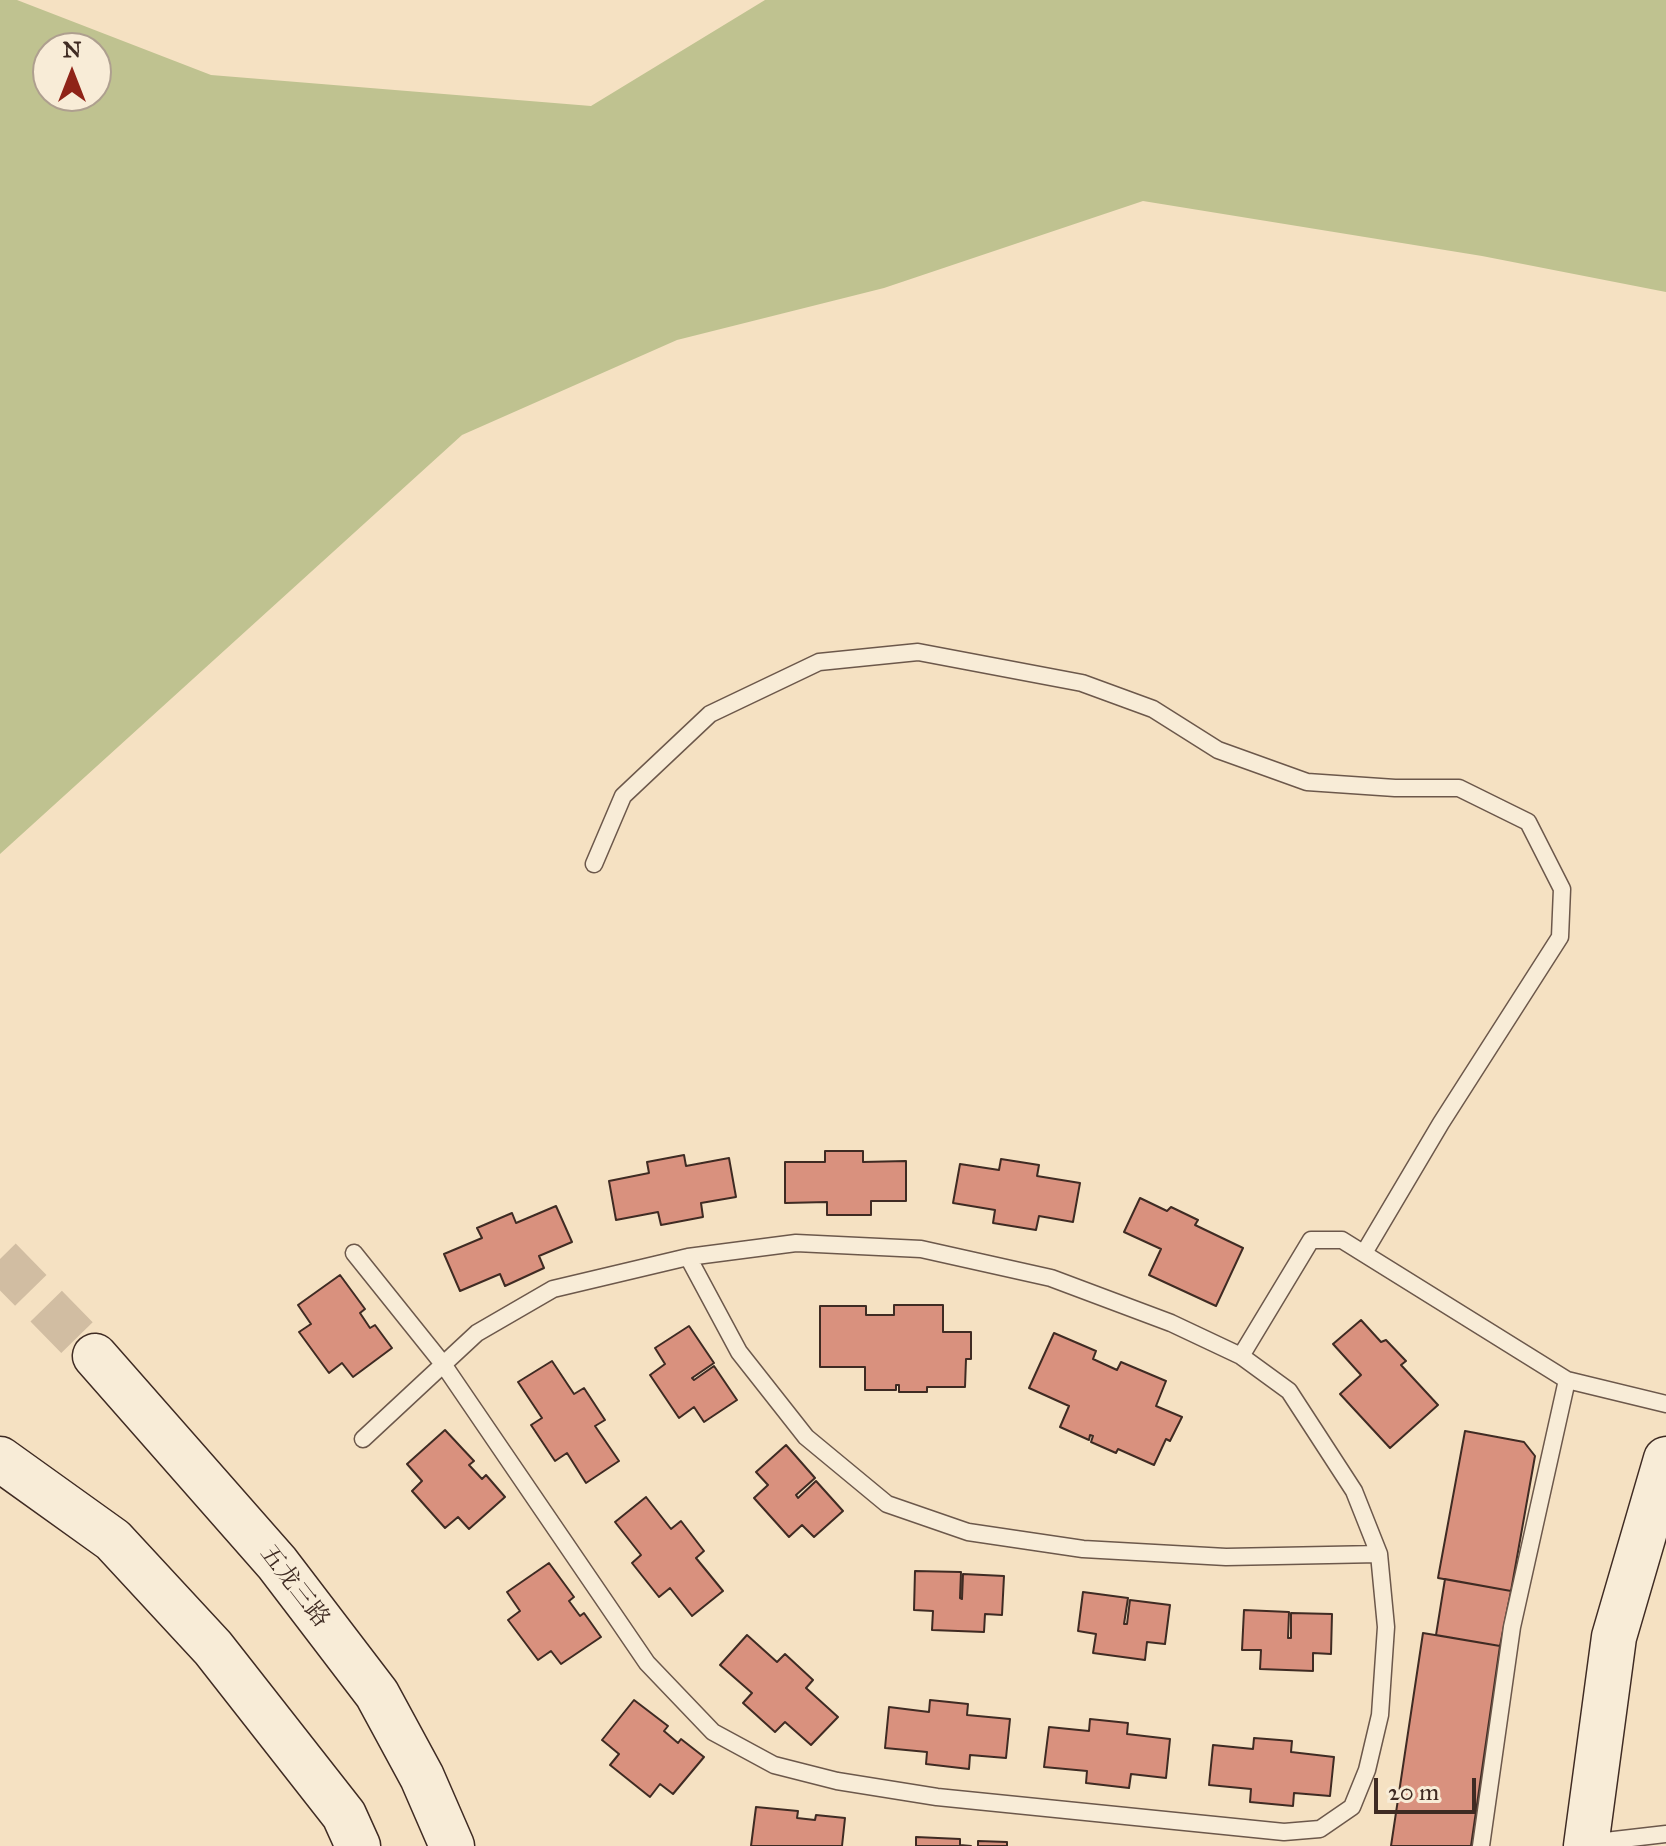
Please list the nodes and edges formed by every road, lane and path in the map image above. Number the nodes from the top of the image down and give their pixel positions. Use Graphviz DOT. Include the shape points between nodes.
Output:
graph roads {
  1 [pos="594,864"];
  2 [pos="354,1253"];
  3 [pos="1364,1253"];
  4 [pos="688,1257"];
  5 [pos="95,1356"];
  6 [pos="1241,1356"];
  7 [pos="443,1364"];
  8 [pos="1567,1380"];
  9 [pos="1666,1404"];
  10 [pos="363,1439"];
  11 [pos="0,1459"];
  12 [pos="1666,1459"];
  13 [pos="1379,1554"];
  14 [pos="1666,1834"];
  15 [pos="1586,1845"];
  16 [pos="358,1846"];
  17 [pos="452,1846"];
  18 [pos="1481,1846"];
  1 -- 3 [label="lane" via="623,796 710,714 819,662 918,652 1082,683 1153,709 1218,750 1307,782 1459,788 1528,822 1562,889 1560,937"];
  2 -- 7 [label="lane"];
  3 -- 6 [label="lane" via="1342,1240 1311,1240"];
  3 -- 8 [label="lane"];
  4 -- 6 [label="lane" via="796,1243 921,1249 1051,1278"];
  4 -- 7 [label="lane" via="553,1289 477,1333"];
  4 -- 13 [label="lane" via="739,1352 806,1437 887,1504 968,1532 1083,1549 1226,1557"];
  5 -- 17 [label="main road, 五龙三路" via="277,1563 377,1694"];
  6 -- 13 [label="lane" via="1289,1391 1354,1491"];
  7 -- 10 [label="lane"];
  7 -- 13 [label="lane" via="656,1673 713,1732 774,1765 837,1781 937,1797 1284,1832 1320,1829 1352,1807 1380,1715 1386,1627"];
  8 -- 9 [label="lane"];
  8 -- 18 [label="lane" via="1512,1627"];
  11 -- 16 [label="main road" via="123,1550 213,1648 344,1815"];
  12 -- 15 [label="main road" via="1614,1637"];
  14 -- 15 [label="lane"];
}
